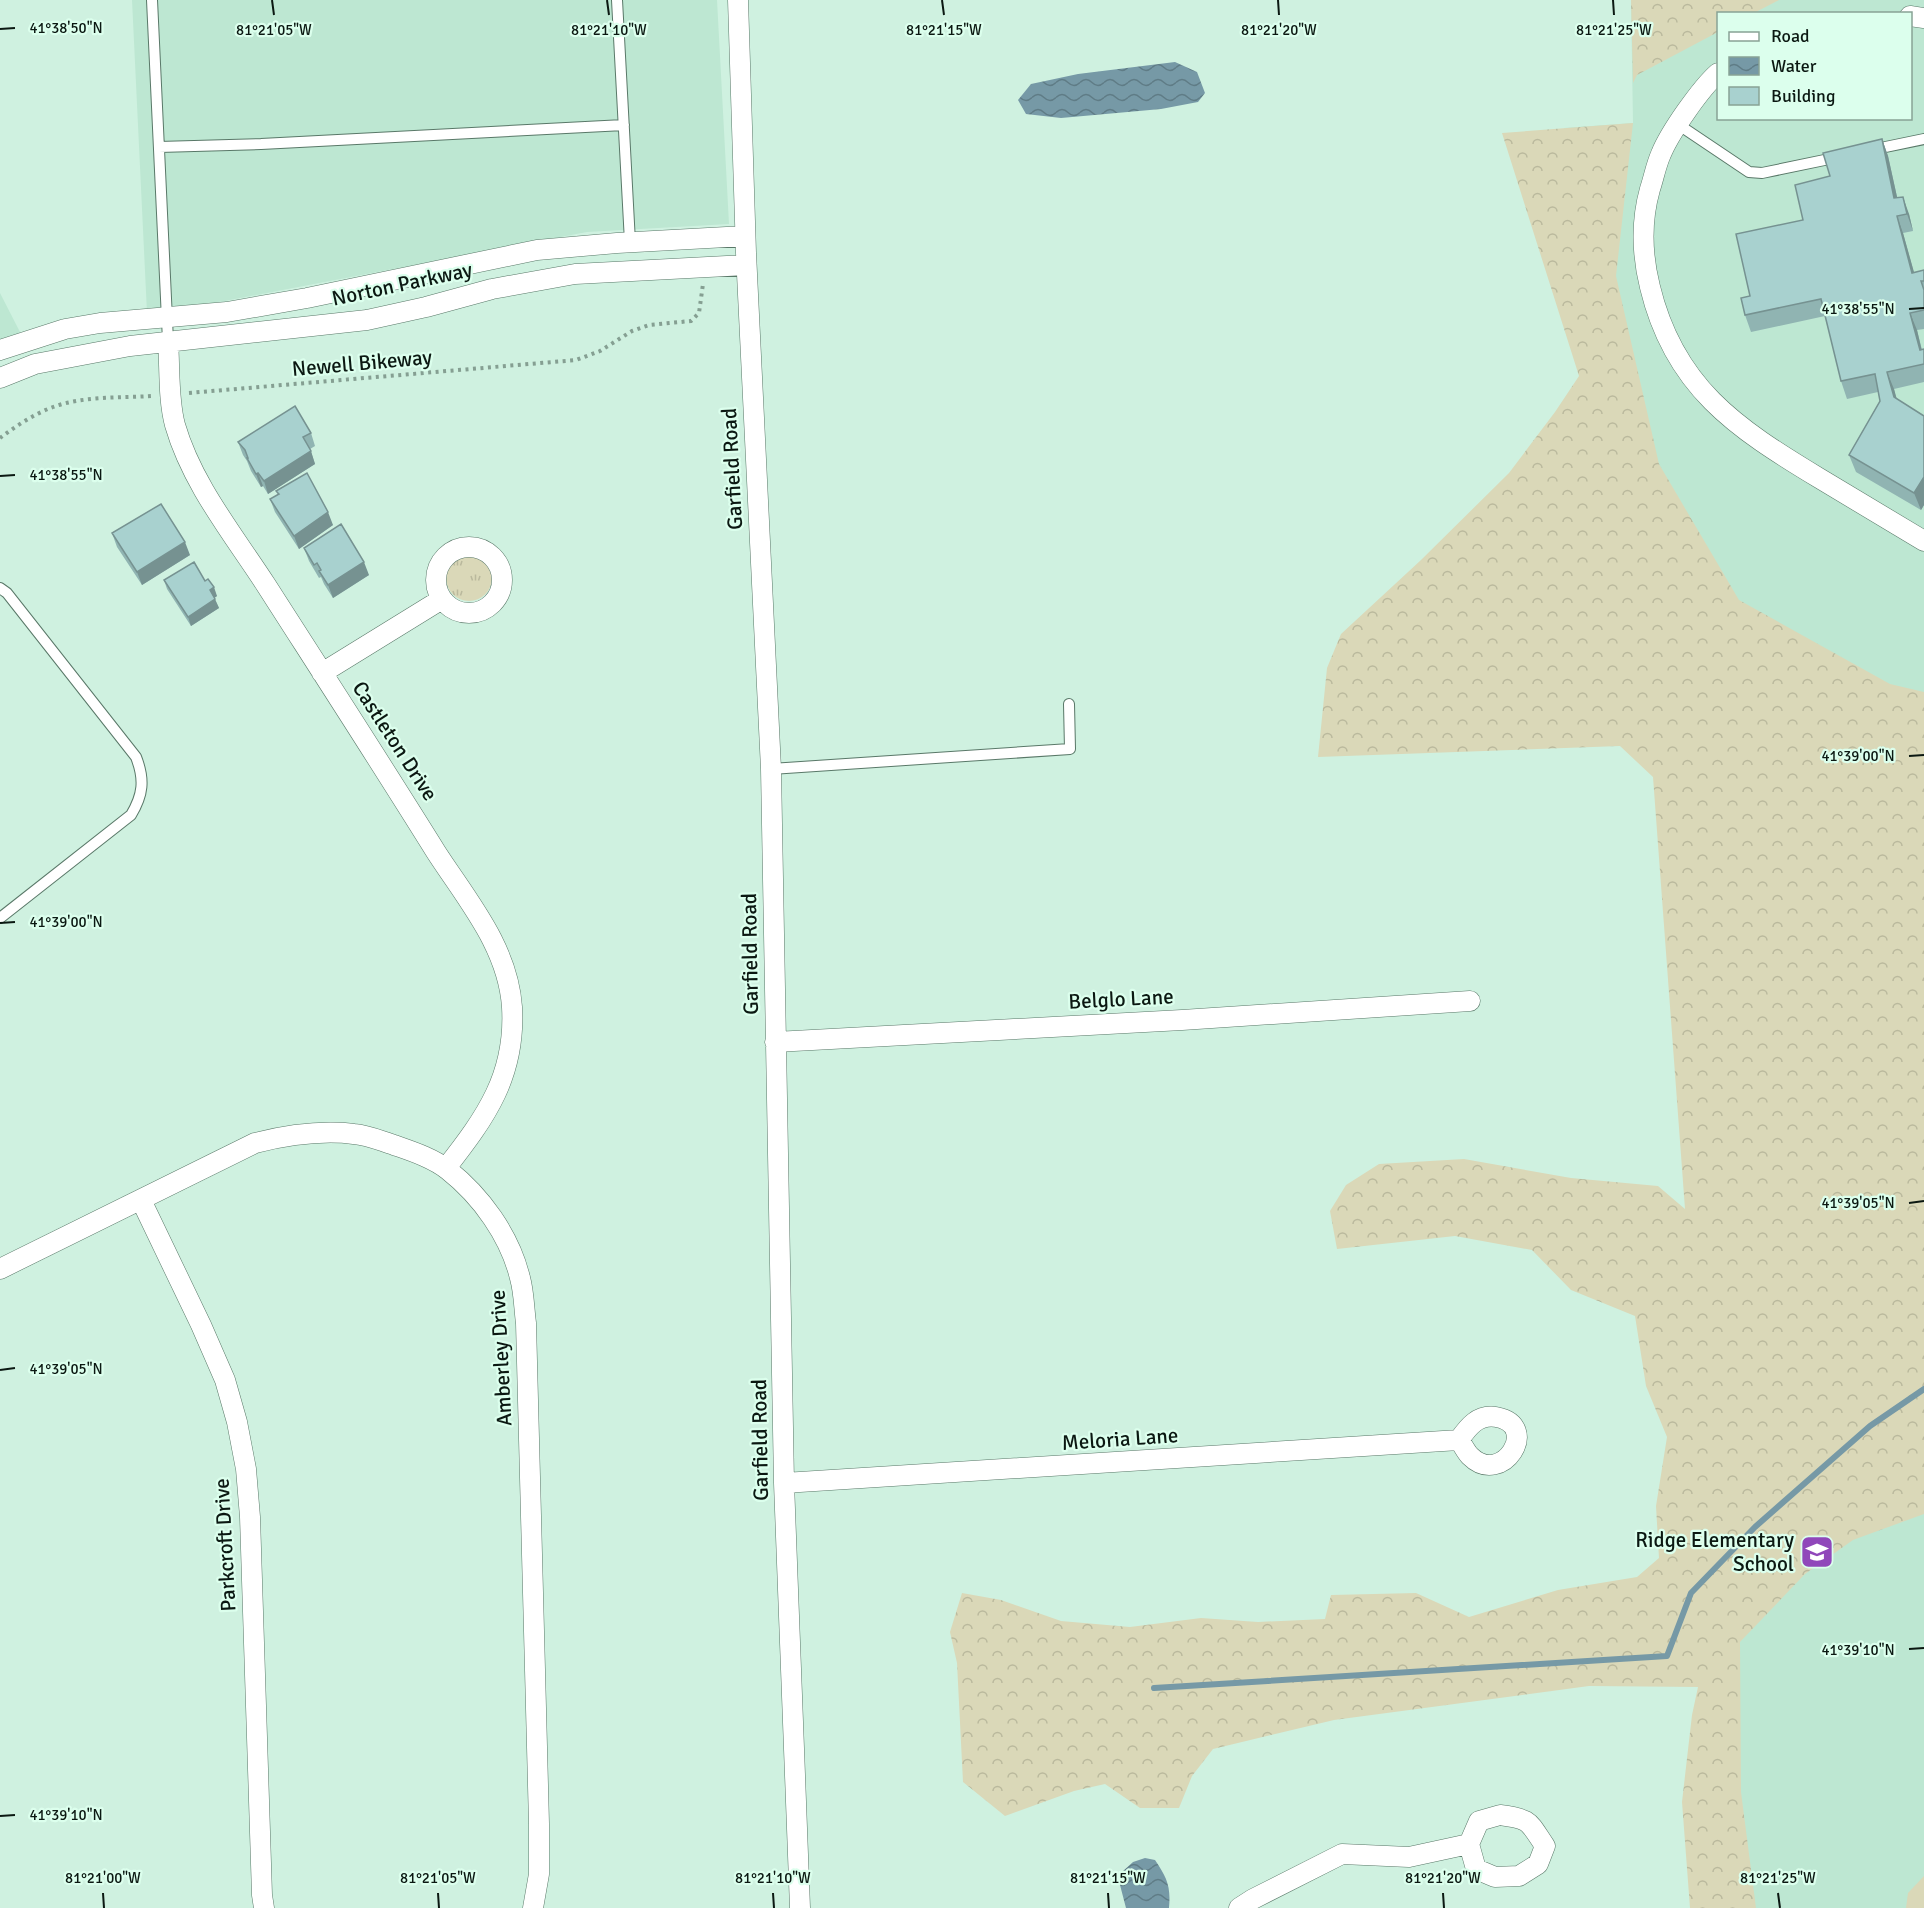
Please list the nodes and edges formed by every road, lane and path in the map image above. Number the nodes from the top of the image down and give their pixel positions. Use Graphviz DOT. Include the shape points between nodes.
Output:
graph roads {
  1 [pos="153,0"];
  2 [pos="617,0"];
  3 [pos="738,0"];
  4 [pos="1717,75"];
  5 [pos="1679,124"];
  6 [pos="624,125"];
  7 [pos="1924,139"];
  8 [pos="159,147"];
  9 [pos="745,236"];
  10 [pos="630,242"];
  11 [pos="746,265"];
  12 [pos="703,288"];
  13 [pos="166,318"];
  14 [pos="168,341"];
  15 [pos="0,350"];
  16 [pos="0,378"];
  17 [pos="171,395"];
  18 [pos="0,438"];
  19 [pos="1924,541"];
  20 [pos="0,588"];
  21 [pos="442,598"];
  22 [pos="322,673"];
  23 [pos="1068,704"];
  24 [pos="771,769"];
  25 [pos="0,918"];
  26 [pos="1470,1001"];
  27 [pos="775,1042"];
  28 [pos="446,1168"];
  29 [pos="141,1200"];
  30 [pos="0,1269"];
  31 [pos="1460,1440"];
  32 [pos="784,1484"];
  33 [pos="1469,1844"];
  34 [pos="264,1908"];
  35 [pos="533,1908"];
  36 [pos="800,1908"];
  37 [pos="1239,1908"];
  1 -- 8 [label="lane"];
  2 -- 6 [label="lane"];
  3 -- 9 [label="street, Garfield Road"];
  4 -- 5 [label="street"];
  5 -- 7 [label="lane" via="1739,167 1762,173"];
  5 -- 19 [label="street" via="1661,153 1646,204 1644,234 1644,265 1655,310 1669,343 1689,376 1716,408 1749,434"];
  6 -- 8 [label="lane"];
  6 -- 10 [label="lane"];
  8 -- 13 [label="lane"];
  9 -- 10 [label="street, Norton Parkway"];
  9 -- 11 [label="street, Garfield Road"];
  10 -- 13 [label="street, Norton Parkway" via="537,250 295,300"];
  11 -- 14 [label="street, Norton Parkway" via="575,274 492,288 367,320"];
  11 -- 24 [label="street, Garfield Road"];
  12 -- 17 [label="path, Newell Bikeway" via="699,313 691,321 649,325 576,360"];
  13 -- 14 [label="lane"];
  13 -- 15 [label="street, Norton Parkway" via="65,329"];
  14 -- 16 [label="street, Norton Parkway" via="35,364"];
  14 -- 17 [label="street, Castleton Drive"];
  17 -- 18 [label="path, Newell Bikeway" via="77,400 40,412"];
  17 -- 22 [label="street, Castleton Drive" via="175,425 190,465"];
  20 -- 25 [label="lane" via="136,758 143,784 132,815"];
  21 -- 22 [label="street"];
  22 -- 28 [label="street, Castleton Drive" via="490,936 508,982 512,1035 505,1073 490,1108"];
  23 -- 24 [label="lane" via="1070,749"];
  24 -- 27 [label="street, Garfield Road"];
  26 -- 27 [label="street, Belglo Lane"];
  27 -- 32 [label="street, Garfield Road"];
  28 -- 29 [label="street, Amberley Drive" via="408,1150 356,1134 309,1134 255,1143"];
  28 -- 35 [label="street, Amberley Drive" via="482,1203 502,1232 520,1276 523,1295 539,1824 539,1874"];
  29 -- 30 [label="street, Amberley Drive"];
  29 -- 34 [label="street, Parkcroft Drive" via="225,1380 246,1469"];
  31 -- 32 [label="street, Meloria Lane"];
  32 -- 36 [label="street, Garfield Road"];
  33 -- 37 [label="street" via="1409,1857 1342,1854"];
}
